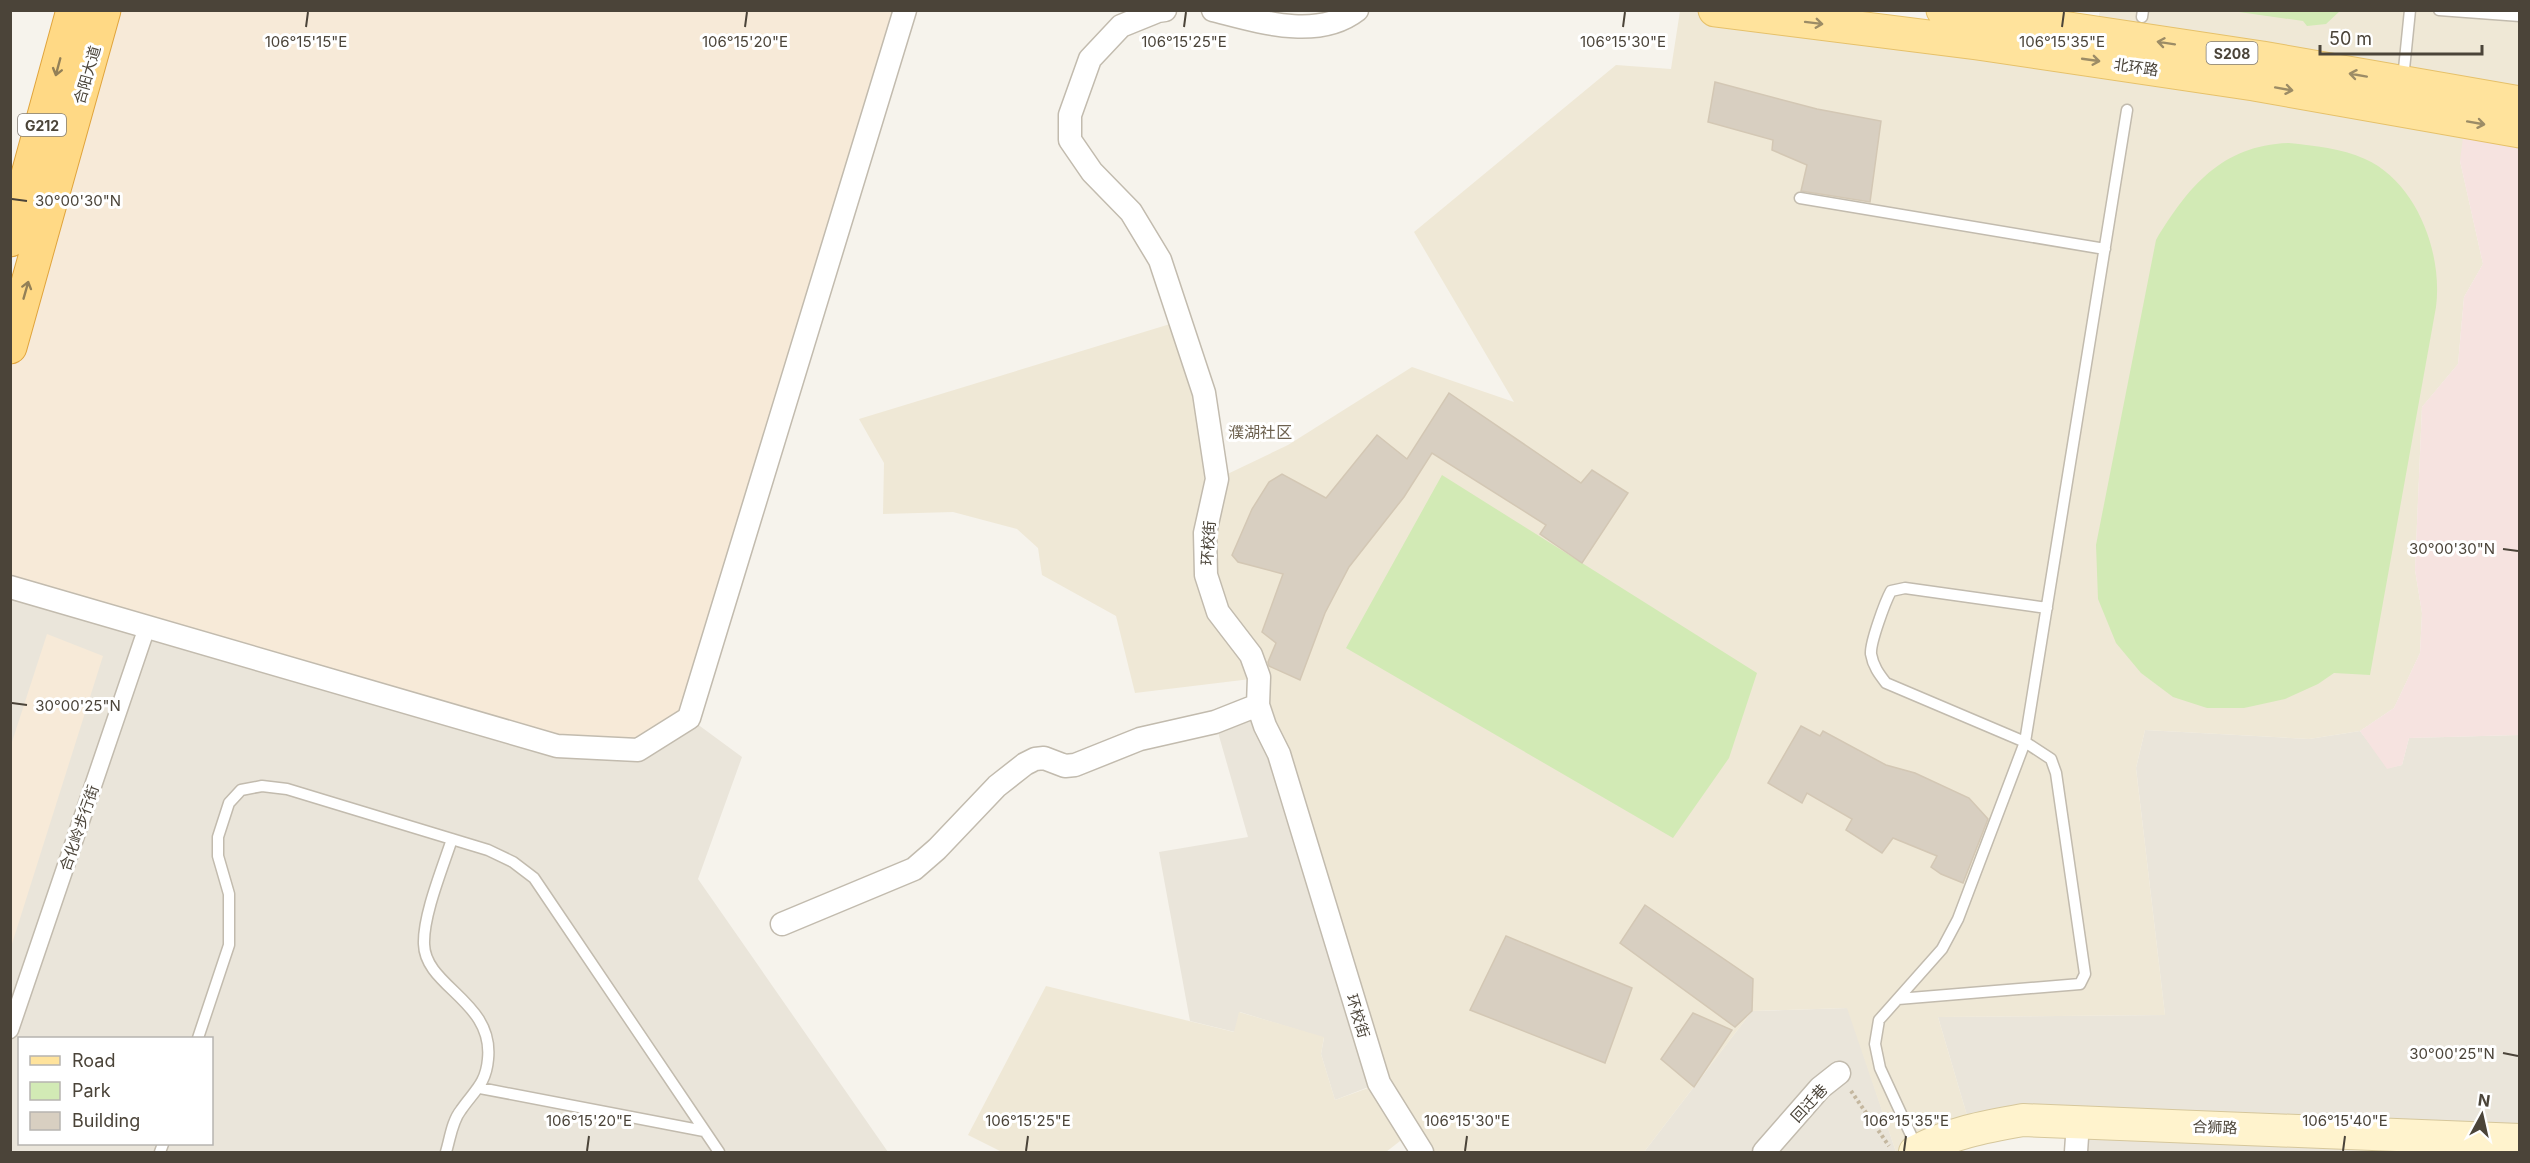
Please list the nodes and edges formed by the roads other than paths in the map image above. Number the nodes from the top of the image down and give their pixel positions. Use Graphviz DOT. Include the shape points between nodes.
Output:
graph roads {
  1 [pos="74,10"];
  2 [pos="104,10"];
  3 [pos="905,10"];
  4 [pos="1165,10"];
  5 [pos="1213,10"];
  6 [pos="1357,10"];
  7 [pos="1715,10"];
  8 [pos="1943,10"];
  9 [pos="2410,10"];
  10 [pos="2439,10"];
  11 [pos="2520,16"];
  12 [pos="2403,83"];
  13 [pos="2520,103"];
  14 [pos="2127,110"];
  15 [pos="2520,130"];
  16 [pos="1800,198"];
  17 [pos="10,240"];
  18 [pos="2105,249"];
  19 [pos="10,347"];
  20 [pos="10,587"];
  21 [pos="2047,608"];
  22 [pos="147,627"];
  23 [pos="1258,705"];
  24 [pos="2025,742"];
  25 [pos="452,839"];
  26 [pos="782,924"];
  27 [pos="1898,999"];
  28 [pos="10,1030"];
  29 [pos="198,1037"];
  30 [pos="1839,1072"];
  31 [pos="480,1088"];
  32 [pos="2078,1122"];
  33 [pos="704,1131"];
  34 [pos="2520,1140"];
  35 [pos="2368,1143"];
  36 [pos="446,1152"];
  37 [pos="719,1152"];
  38 [pos="1422,1152"];
  39 [pos="1764,1152"];
  40 [pos="1909,1152"];
  41 [pos="2076,1152"];
  1 -- 17 [label="highway, 合阳大道 / G212, one-way"];
  19 -- 2 [label="highway, 合阳大道 / G212, one-way"];
  3 -- 22 [label="street" via="689,718 638,750 556,746"];
  4 -- 23 [label="street, 环校街" via="1121,26 1090,59 1070,115 1070,140 1092,172 1131,212 1160,260 1204,393 1217,479 1205,533 1206,575 1218,612 1251,655 1259,678"];
  5 -- 6 [label="street" via="1270,24 1302,27 1344,20"];
  7 -- 15 [label="main road, 北环路 / S208, one-way" via="2231,81"];
  12 -- 8 [label="main road, 北环路 / S208, one-way"];
  9 -- 12 [label="lane"];
  10 -- 11 [label="lane"];
  12 -- 13 [label="main road, 北环路 / S208"];
  14 -- 18 [label="lane"];
  16 -- 18 [label="lane"];
  18 -- 21 [label="lane"];
  20 -- 22 [label="street"];
  21 -- 24 [label="lane"];
  21 -- 24 [label="lane" via="1905,588 1891,591 1870,652 1886,683"];
  22 -- 28 [label="street, 合化岭步行街"];
  23 -- 26 [label="street" via="1215,722 1140,739 1075,765 1035,759 997,786 914,869"];
  23 -- 38 [label="street, 环校街" via="1279,754 1379,1083"];
  24 -- 27 [label="lane" via="1958,919 1942,949"];
  24 -- 27 [label="lane" via="2051,759 2056,773 2085,974 2080,984"];
  25 -- 29 [label="lane" via="287,789 262,786 241,790 229,803 218,837 218,856 229,894 230,945"];
  25 -- 31 [label="lane" via="425,926 423,946 430,966 476,1012 485,1032 488,1059"];
  25 -- 33 [label="lane" via="488,850 534,878"];
  27 -- 40 [label="lane" via="1879,1020 1875,1044"];
  30 -- 39 [label="street, 回迁巷"];
  31 -- 33 [label="lane"];
  31 -- 36 [label="lane" via="460,1111"];
  32 -- 35 [label="main road, 合狮路"];
  32 -- 40 [label="main road, 合狮路" via="2023,1120 1971,1129"];
  32 -- 41 [label="street"];
  33 -- 37 [label="lane"];
  34 -- 35 [label="main road, 合狮路"];
}
